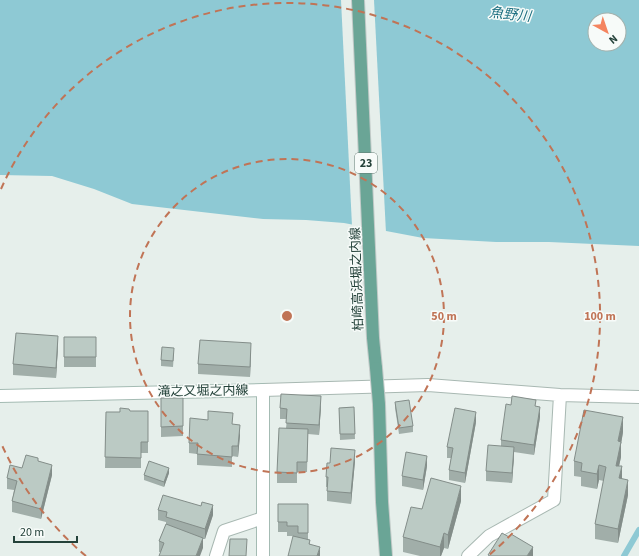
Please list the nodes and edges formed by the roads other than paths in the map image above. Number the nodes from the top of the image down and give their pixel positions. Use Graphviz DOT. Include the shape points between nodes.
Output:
graph roads {
  1 [pos="358,0"];
  2 [pos="263,390"];
  3 [pos="560,395"];
  4 [pos="0,396"];
  5 [pos="639,397"];
  6 [pos="263,518"];
  7 [pos="216,556"];
  8 [pos="263,556"];
  9 [pos="386,556"];
  10 [pos="468,556"];
  1 -- 9 [label="main road, 柏崎高浜堀之内線 / 23, bridge"];
  2 -- 3 [label="street" via="428,385"];
  2 -- 4 [label="street, 滝之又堀之内線"];
  2 -- 6 [label="street, 滝之又堀之内線"];
  3 -- 5 [label="street"];
  3 -- 10 [label="street" via="554,500 489,536"];
  6 -- 7 [label="street" via="224,530"];
  6 -- 8 [label="street, 滝之又堀之内線"];
}
